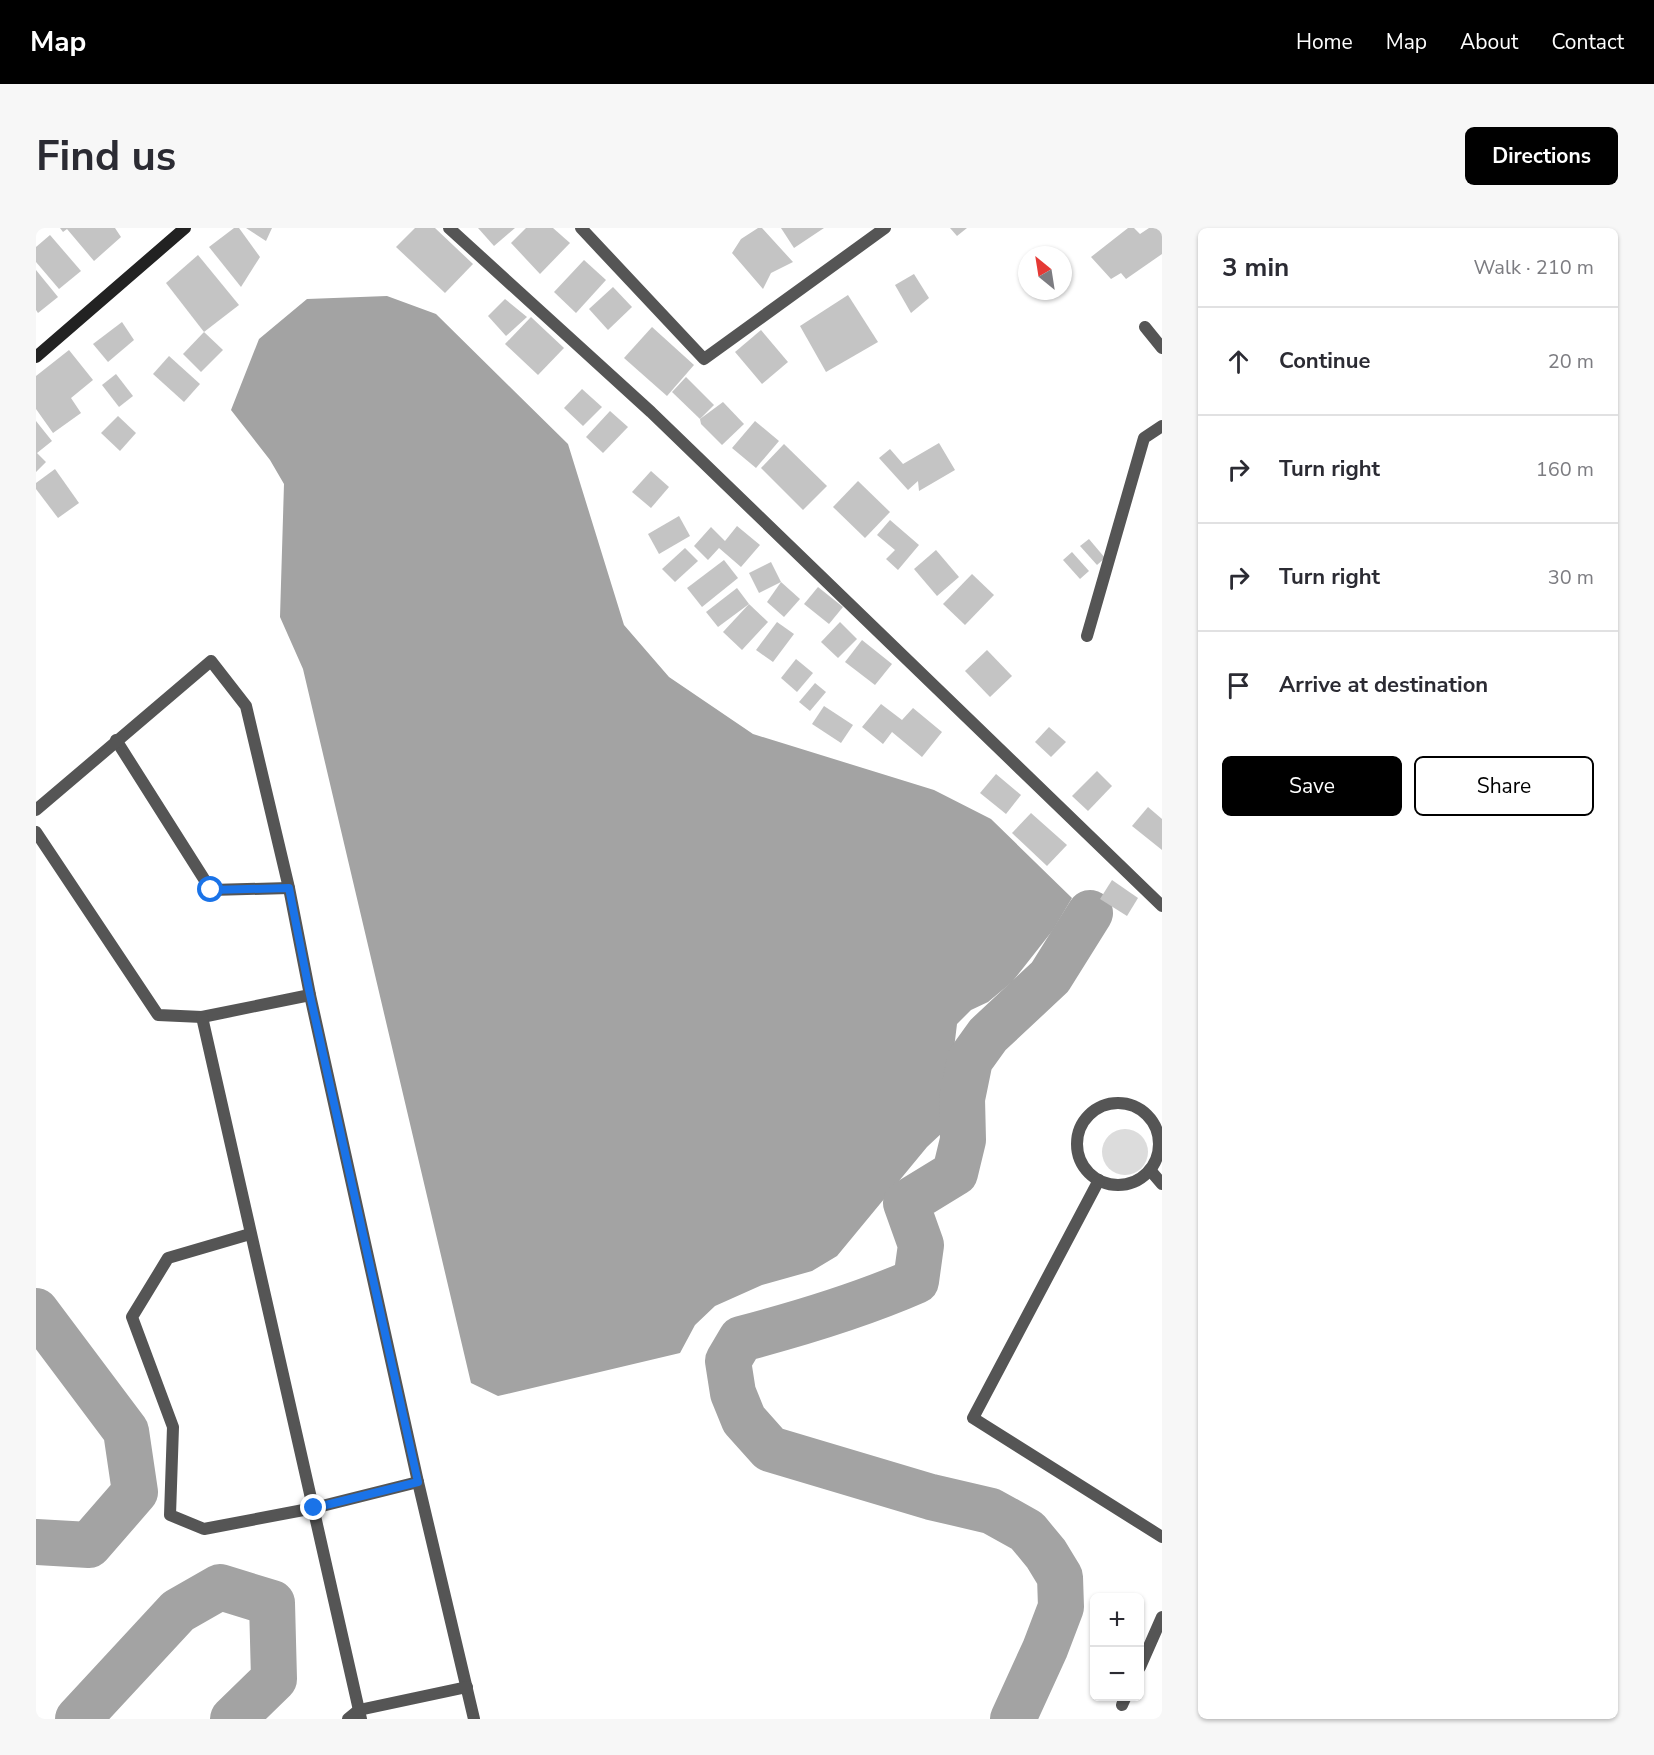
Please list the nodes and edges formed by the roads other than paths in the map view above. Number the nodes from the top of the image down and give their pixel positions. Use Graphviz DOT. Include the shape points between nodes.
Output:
graph roads {
  1 [pos="185,228"];
  2 [pos="449,228"];
  3 [pos="885,228"];
  4 [pos="586,229"];
  5 [pos="1145,327"];
  6 [pos="1162,348"];
  7 [pos="36,357"];
  8 [pos="1162,426"];
  9 [pos="1087,636"];
  10 [pos="116,740"];
  11 [pos="36,810"];
  12 [pos="36,832"];
  13 [pos="289,888"];
  14 [pos="1162,906"];
  15 [pos="310,995"];
  16 [pos="202,1017"];
  17 [pos="1150,1170"];
  18 [pos="1099,1180"];
  19 [pos="1162,1184"];
  20 [pos="250,1234"];
  21 [pos="418,1482"];
  22 [pos="314,1508"];
  23 [pos="1162,1537"];
  24 [pos="1162,1617"];
  25 [pos="1144,1658"];
  26 [pos="467,1687"];
  27 [pos="360,1715"];
  28 [pos="348,1719"];
  29 [pos="474,1719"];
  1 -- 7 [label="main road"];
  2 -- 14 [label="street" via="660,421"];
  3 -- 4 [label="street" via="704,359"];
  5 -- 6 [label="street"];
  8 -- 9 [label="street" via="1144,438"];
  10 -- 11 [label="street"];
  10 -- 13 [label="street" via="211,890"];
  10 -- 13 [label="street" via="211,661 246,706"];
  12 -- 16 [label="street" via="158,1015"];
  13 -- 15 [label="street"];
  15 -- 16 [label="street"];
  15 -- 21 [label="street"];
  16 -- 20 [label="street"];
  17 -- 18 [label="street" via="1126,1184"];
  17 -- 18 [label="street" via="1157,1157 1157,1130 1140,1109 1115,1103 1091,1113 1078,1135 1081,1161"];
  17 -- 19 [label="street"];
  18 -- 23 [label="street" via="973,1418"];
  20 -- 22 [label="street"];
  20 -- 22 [label="street" via="168,1258 132,1317 173,1427 170,1515 204,1529"];
  21 -- 22 [label="street"];
  21 -- 26 [label="street"];
  22 -- 27 [label="street"];
  24 -- 25 [label="street"];
  26 -- 27 [label="street"];
  26 -- 29 [label="street"];
  27 -- 28 [label="street"];
}
